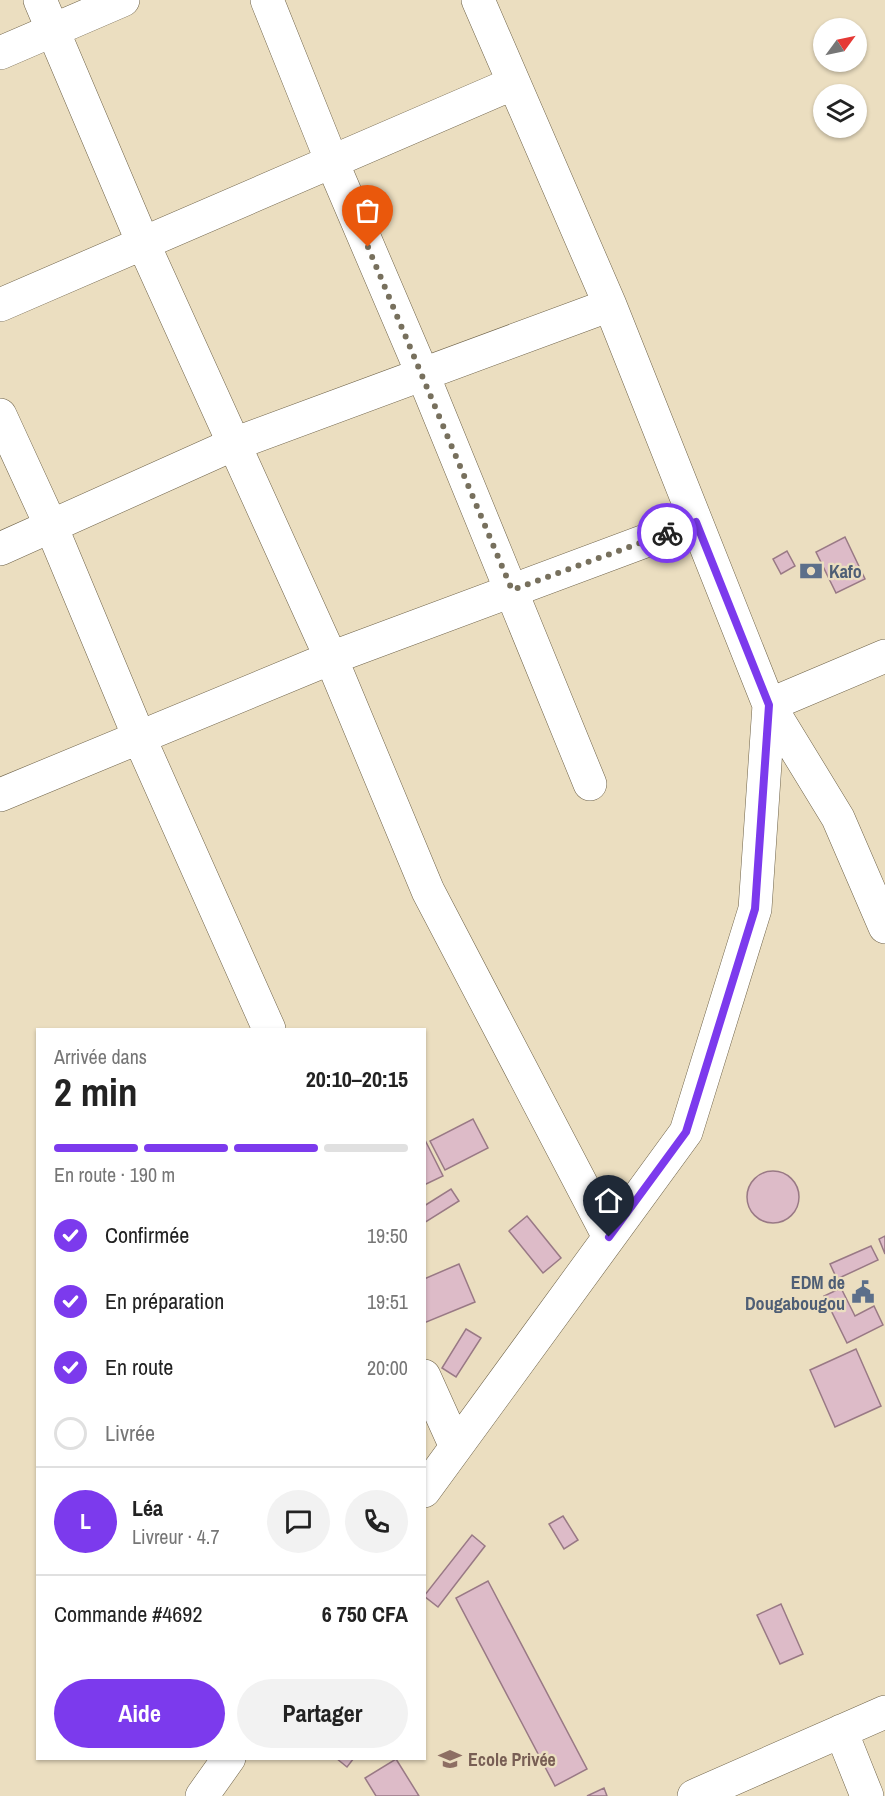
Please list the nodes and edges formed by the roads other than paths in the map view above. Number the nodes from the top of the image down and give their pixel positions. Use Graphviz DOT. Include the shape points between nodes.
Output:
graph roads {
  1 [pos="40,0"];
  2 [pos="123,0"];
  3 [pos="267,0"];
  4 [pos="478,0"];
  5 [pos="52,30"];
  6 [pos="0,53"];
  7 [pos="514,83"];
  8 [pos="332,162"];
  9 [pos="143,243"];
  10 [pos="0,305"];
  11 [pos="610,305"];
  12 [pos="423,375"];
  13 [pos="0,415"];
  14 [pos="234,444"];
  15 [pos="696,522"];
  16 [pos="51,526"];
  17 [pos="0,549"];
  18 [pos="512,590"];
  19 [pos="885,656"];
  20 [pos="331,658"];
  21 [pos="769,705"];
  22 [pos="139,737"];
  23 [pos="590,784"];
  24 [pos="0,795"];
  25 [pos="885,927"];
  26 [pos="269,1028"];
  27 [pos="609,1237"];
  28 [pos="426,1380"];
  29 [pos="456,1447"];
  30 [pos="426,1488"];
  31 [pos="885,1712"];
  32 [pos="841,1731"];
  33 [pos="229,1760"];
  34 [pos="202,1796"];
  35 [pos="694,1796"];
  36 [pos="867,1796"];
  1 -- 5 [label="street"];
  2 -- 5 [label="street"];
  3 -- 8 [label="street"];
  4 -- 7 [label="street"];
  5 -- 6 [label="street"];
  5 -- 9 [label="street"];
  7 -- 8 [label="street"];
  7 -- 11 [label="street"];
  8 -- 9 [label="street"];
  8 -- 12 [label="street"];
  9 -- 10 [label="street"];
  9 -- 14 [label="street"];
  11 -- 12 [label="street"];
  11 -- 15 [label="street"];
  12 -- 14 [label="street"];
  12 -- 18 [label="street"];
  13 -- 16 [label="street"];
  14 -- 16 [label="street"];
  14 -- 20 [label="street"];
  15 -- 18 [label="street"];
  15 -- 21 [label="street"];
  16 -- 17 [label="street"];
  16 -- 22 [label="street"];
  18 -- 20 [label="street"];
  18 -- 23 [label="street"];
  19 -- 21 [label="street"];
  20 -- 22 [label="street"];
  20 -- 27 [label="street" via="428,891"];
  21 -- 25 [label="street" via="838,818"];
  21 -- 27 [label="street" via="755,909 686,1132"];
  22 -- 24 [label="street"];
  22 -- 26 [label="street"];
  27 -- 29 [label="street"];
  28 -- 29 [label="street"];
  29 -- 30 [label="street"];
  31 -- 32 [label="street"];
  32 -- 35 [label="street"];
  32 -- 36 [label="street"];
  33 -- 34 [label="street"];
}
